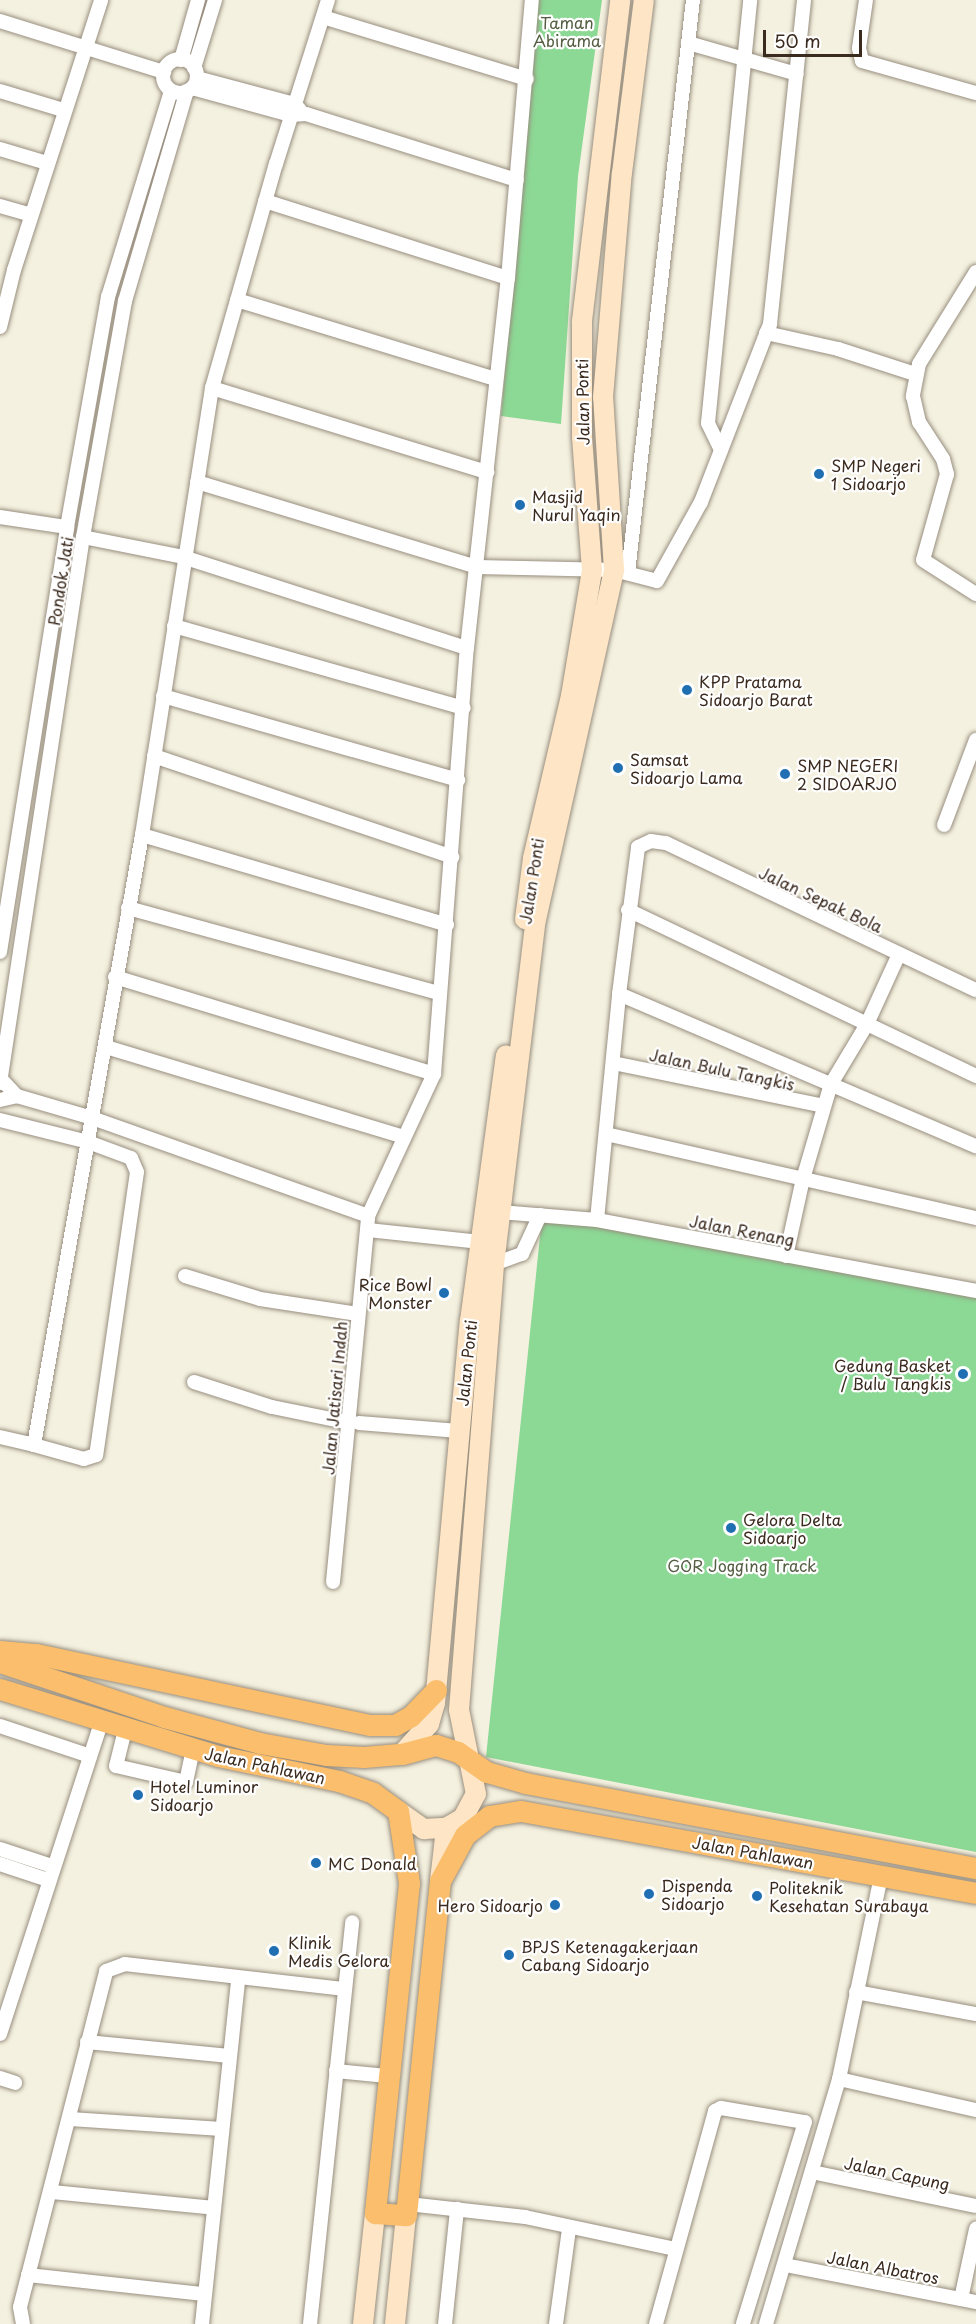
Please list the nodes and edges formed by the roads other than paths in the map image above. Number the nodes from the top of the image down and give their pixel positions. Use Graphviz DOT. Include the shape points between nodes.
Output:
graph roads {
  1 [pos="101,0"];
  2 [pos="198,0"];
  3 [pos="215,0"];
  4 [pos="328,0"];
  5 [pos="532,0"];
  6 [pos="620,0"];
  7 [pos="644,0"];
  8 [pos="693,0"];
  9 [pos="750,0"];
  10 [pos="804,0"];
  11 [pos="866,0"];
  12 [pos="324,17"];
  13 [pos="0,21"];
  14 [pos="688,43"];
  15 [pos="84,48"];
  16 [pos="746,59"];
  17 [pos="180,60"];
  18 [pos="164,72"];
  19 [pos="796,74"];
  20 [pos="527,79"];
  21 [pos="193,81"];
  22 [pos="0,91"];
  23 [pos="171,91"];
  24 [pos="976,93"];
  25 [pos="63,110"];
  26 [pos="293,110"];
  27 [pos="0,149"];
  28 [pos="47,163"];
  29 [pos="517,180"];
  30 [pos="265,201"];
  31 [pos="0,206"];
  32 [pos="31,215"];
  33 [pos="7,268"];
  34 [pos="976,272"];
  35 [pos="508,278"];
  36 [pos="237,300"];
  37 [pos="0,327"];
  38 [pos="766,333"];
  39 [pos="915,374"];
  40 [pos="496,380"];
  41 [pos="212,388"];
  42 [pos="721,450"];
  43 [pos="80,452"];
  44 [pos="96,454"];
  45 [pos="487,472"];
  46 [pos="197,482"];
  47 [pos="0,516"];
  48 [pos="67,527"];
  49 [pos="83,537"];
  50 [pos="183,557"];
  51 [pos="477,567"];
  52 [pos="592,570"];
  53 [pos="621,571"];
  54 [pos="976,594"];
  55 [pos="174,626"];
  56 [pos="467,648"];
  57 [pos="163,696"];
  58 [pos="464,708"];
  59 [pos="976,740"];
  60 [pos="154,756"];
  61 [pos="458,780"];
  62 [pos="944,825"];
  63 [pos="142,836"];
  64 [pos="452,857"];
  65 [pos="128,908"];
  66 [pos="628,910"];
  67 [pos="447,925"];
  68 [pos="0,952"];
  69 [pos="899,954"];
  70 [pos="116,977"];
  71 [pos="976,990"];
  72 [pos="439,993"];
  73 [pos="619,994"];
  74 [pos="867,1024"];
  75 [pos="106,1047"];
  76 [pos="613,1063"];
  77 [pos="434,1074"];
  78 [pos="976,1076"];
  79 [pos="0,1080"];
  80 [pos="831,1084"];
  81 [pos="17,1096"];
  82 [pos="0,1100"];
  83 [pos="824,1106"];
  84 [pos="92,1118"];
  85 [pos="0,1120"];
  86 [pos="606,1134"];
  87 [pos="404,1137"];
  88 [pos="88,1142"];
  89 [pos="976,1146"];
  90 [pos="803,1179"];
  91 [pos="500,1212"];
  92 [pos="540,1215"];
  93 [pos="976,1218"];
  94 [pos="597,1220"];
  95 [pos="368,1223"];
  96 [pos="480,1242"];
  97 [pos="786,1256"];
  98 [pos="494,1264"];
  99 [pos="185,1276"];
  100 [pos="976,1292"];
  101 [pos="358,1314"];
  102 [pos="480,1321"];
  103 [pos="194,1382"];
  104 [pos="353,1423"];
  105 [pos="459,1431"];
  106 [pos="0,1437"];
  107 [pos="34,1445"];
  108 [pos="333,1582"];
  109 [pos="0,1651"];
  110 [pos="0,1662"];
  111 [pos="0,1689"];
  112 [pos="436,1690"];
  113 [pos="102,1723"];
  114 [pos="0,1726"];
  115 [pos="126,1730"];
  116 [pos="193,1749"];
  117 [pos="402,1754"];
  118 [pos="90,1756"];
  119 [pos="470,1763"];
  120 [pos="398,1811"];
  121 [pos="456,1831"];
  122 [pos="0,1849"];
  123 [pos="0,1864"];
  124 [pos="52,1866"];
  125 [pos="976,1868"];
  126 [pos="881,1876"];
  127 [pos="48,1880"];
  128 [pos="976,1893"];
  129 [pos="352,1922"];
  130 [pos="238,1982"];
  131 [pos="343,1992"];
  132 [pos="856,1992"];
  133 [pos="976,2014"];
  134 [pos="0,2034"];
  135 [pos="87,2042"];
  136 [pos="229,2056"];
  137 [pos="336,2071"];
  138 [pos="387,2076"];
  139 [pos="0,2078"];
  140 [pos="839,2079"];
  141 [pos="15,2083"];
  142 [pos="976,2110"];
  143 [pos="70,2119"];
  144 [pos="222,2129"];
  145 [pos="812,2172"];
  146 [pos="52,2192"];
  147 [pos="976,2206"];
  148 [pos="214,2208"];
  149 [pos="407,2209"];
  150 [pos="457,2209"];
  151 [pos="375,2213"];
  152 [pos="569,2229"];
  153 [pos="976,2229"];
  154 [pos="675,2249"];
  155 [pos="784,2265"];
  156 [pos="28,2275"];
  157 [pos="204,2294"];
  158 [pos="961,2299"];
  159 [pos="976,2302"];
  160 [pos="23,2324"];
  161 [pos="202,2324"];
  162 [pos="310,2324"];
  163 [pos="363,2324"];
  164 [pos="395,2324"];
  165 [pos="445,2324"];
  166 [pos="556,2324"];
  167 [pos="656,2324"];
  168 [pos="743,2324"];
  169 [pos="766,2324"];
  1 -- 15 [label="street"];
  2 -- 17 [label="street"];
  3 -- 21 [label="street, Pondok Jati"];
  4 -- 12 [label="street"];
  5 -- 20 [label="street"];
  6 -- 52 [label="main road, Jalan Ponti" via="582,321 582,436"];
  7 -- 53 [label="main road, Jalan Ponti" via="622,173 603,397"];
  8 -- 14 [label="street"];
  9 -- 16 [label="street"];
  10 -- 19 [label="street"];
  11 -- 24 [label="street" via="859,48 862,61"];
  12 -- 20 [label="street"];
  12 -- 26 [label="street"];
  13 -- 15 [label="street"];
  14 -- 16 [label="street"];
  14 -- 53 [label="street"];
  15 -- 18 [label="street"];
  15 -- 25 [label="street"];
  16 -- 19 [label="street"];
  16 -- 42 [label="street" via="708,423"];
  17 -- 18 [label="street" via="170,63"];
  17 -- 21 [label="street"];
  18 -- 23 [label="street" via="164,82"];
  19 -- 38 [label="street" via="788,177"];
  20 -- 29 [label="street"];
  21 -- 23 [label="street"];
  21 -- 26 [label="street"];
  21 -- 44 [label="street, Pondok Jati" via="125,300"];
  22 -- 25 [label="street"];
  23 -- 43 [label="street, Pondok Jati" via="108,297"];
  25 -- 28 [label="street"];
  26 -- 29 [label="street"];
  26 -- 30 [label="street"];
  27 -- 28 [label="street"];
  28 -- 32 [label="street"];
  29 -- 35 [label="street"];
  30 -- 35 [label="street"];
  30 -- 36 [label="street"];
  31 -- 32 [label="street"];
  32 -- 33 [label="street"];
  33 -- 37 [label="street"];
  34 -- 39 [label="street"];
  35 -- 40 [label="street"];
  36 -- 40 [label="street"];
  36 -- 41 [label="street"];
  38 -- 39 [label="street" via="838,349"];
  38 -- 42 [label="street"];
  39 -- 54 [label="street" via="913,396 920,422 943,459 947,474 923,560"];
  40 -- 45 [label="street"];
  41 -- 45 [label="street"];
  41 -- 46 [label="street"];
  42 -- 53 [label="street" via="701,502 657,581"];
  43 -- 44 [label="street"];
  43 -- 48 [label="street, Pondok Jati"];
  44 -- 49 [label="street, Pondok Jati"];
  45 -- 51 [label="street"];
  46 -- 50 [label="street"];
  46 -- 51 [label="street"];
  47 -- 48 [label="street"];
  48 -- 68 [label="street, Pondok Jati"];
  49 -- 50 [label="street"];
  49 -- 79 [label="street, Pondok Jati"];
  50 -- 55 [label="street"];
  50 -- 56 [label="street"];
  51 -- 52 [label="street"];
  51 -- 56 [label="street"];
  52 -- 53 [label="street"];
  52 -- 96 [label="main road, Jalan Ponti" via="571,696 533,858"];
  53 -- 91 [label="main road, Jalan Ponti" via="535,924"];
  55 -- 57 [label="street"];
  55 -- 58 [label="street"];
  56 -- 58 [label="street"];
  57 -- 60 [label="street"];
  57 -- 61 [label="street"];
  58 -- 61 [label="street"];
  59 -- 62 [label="street"];
  60 -- 63 [label="street"];
  60 -- 64 [label="street"];
  61 -- 64 [label="street"];
  63 -- 65 [label="street"];
  63 -- 67 [label="street"];
  64 -- 67 [label="street"];
  65 -- 70 [label="street"];
  65 -- 72 [label="street"];
  66 -- 69 [label="street, Jalan Sepak Bola" via="638,847 651,841 666,843"];
  66 -- 73 [label="street"];
  66 -- 74 [label="street"];
  67 -- 72 [label="street"];
  69 -- 71 [label="street, Jalan Sepak Bola"];
  69 -- 74 [label="street"];
  70 -- 75 [label="street"];
  70 -- 77 [label="street"];
  72 -- 77 [label="street"];
  73 -- 76 [label="street"];
  73 -- 80 [label="street"];
  74 -- 78 [label="street"];
  74 -- 80 [label="street"];
  75 -- 84 [label="street"];
  75 -- 87 [label="street"];
  76 -- 83 [label="street, Jalan Bulu Tangkis"];
  76 -- 86 [label="street"];
  77 -- 87 [label="street, Jalan Jatisari Indah"];
  79 -- 81 [label="street"];
  80 -- 83 [label="street"];
  80 -- 89 [label="street"];
  81 -- 82 [label="street"];
  81 -- 84 [label="street"];
  83 -- 90 [label="street"];
  84 -- 88 [label="street"];
  84 -- 95 [label="street"];
  85 -- 88 [label="street"];
  86 -- 90 [label="street"];
  86 -- 94 [label="street"];
  87 -- 95 [label="street, Jalan Jatisari Indah"];
  88 -- 107 [label="street"];
  88 -- 107 [label="street" via="131,1158 137,1172 96,1455 84,1459"];
  90 -- 93 [label="street"];
  90 -- 97 [label="street"];
  91 -- 92 [label="street, Jalan Renang"];
  91 -- 98 [label="main road, Jalan Ponti"];
  92 -- 94 [label="street, Jalan Renang"];
  92 -- 98 [label="street" via="522,1254"];
  94 -- 97 [label="street, Jalan Renang"];
  95 -- 96 [label="street"];
  95 -- 101 [label="street, Jalan Jatisari Indah"];
  96 -- 102 [label="main road, Jalan Ponti"];
  97 -- 100 [label="street, Jalan Renang"];
  98 -- 102 [label="main road, Jalan Ponti"];
  99 -- 101 [label="street" via="260,1299"];
  101 -- 104 [label="street, Jalan Jatisari Indah"];
  102 -- 105 [label="main road, Jalan Ponti"];
  102 -- 119 [label="main road, Jalan Ponti" via="459,1710"];
  103 -- 104 [label="street" via="272,1407"];
  104 -- 105 [label="street"];
  104 -- 108 [label="street, Jalan Jatisari Indah"];
  105 -- 112 [label="main road, Jalan Ponti"];
  106 -- 107 [label="street"];
  109 -- 112 [label="main road" via="36,1654 370,1725 395,1725 411,1716"];
  110 -- 117 [label="main road, Jalan Pahlawan" via="164,1717 260,1743 326,1755"];
  111 -- 113 [label="main road, Jalan Pahlawan"];
  112 -- 117 [label="main road, Jalan Ponti" via="429,1724"];
  113 -- 115 [label="main road, Jalan Pahlawan"];
  113 -- 118 [label="street"];
  114 -- 118 [label="street"];
  115 -- 116 [label="main road, Jalan Pahlawan"];
  115 -- 116 [label="street" via="116,1766 186,1782"];
  116 -- 120 [label="main road, Jalan Pahlawan" via="339,1781 373,1793"];
  117 -- 119 [label="main road, Jalan Pahlawan" via="436,1745 458,1752"];
  118 -- 124 [label="street"];
  119 -- 121 [label="main road" via="476,1785 473,1803"];
  119 -- 125 [label="main road, Jalan Pahlawan" via="525,1783"];
  120 -- 121 [label="main road, Jalan Pahlawan" via="424,1829"];
  120 -- 138 [label="main road" via="410,1883"];
  121 -- 126 [label="main road, Jalan Pahlawan" via="489,1816 521,1811"];
  121 -- 149 [label="main road" via="441,1881"];
  122 -- 124 [label="street"];
  123 -- 127 [label="street"];
  124 -- 127 [label="street"];
  126 -- 128 [label="main road, Jalan Pahlawan"];
  126 -- 132 [label="street"];
  127 -- 134 [label="street"];
  129 -- 131 [label="street"];
  130 -- 131 [label="street"];
  130 -- 135 [label="street" via="113,1965 102,1978"];
  130 -- 136 [label="street"];
  131 -- 137 [label="street"];
  132 -- 133 [label="street"];
  132 -- 140 [label="street"];
  135 -- 136 [label="street"];
  135 -- 143 [label="street"];
  136 -- 144 [label="street"];
  137 -- 138 [label="street"];
  137 -- 162 [label="street"];
  138 -- 151 [label="main road"];
  139 -- 141 [label="street"];
  140 -- 142 [label="street"];
  140 -- 145 [label="street"];
  143 -- 144 [label="street"];
  143 -- 146 [label="street"];
  144 -- 148 [label="street"];
  145 -- 147 [label="street, Jalan Capung"];
  145 -- 155 [label="street"];
  146 -- 148 [label="street"];
  146 -- 156 [label="street"];
  148 -- 157 [label="street"];
  149 -- 150 [label="street"];
  149 -- 151 [label="main road"];
  149 -- 164 [label="main road"];
  150 -- 152 [label="street" via="525,2217"];
  150 -- 165 [label="street"];
  151 -- 163 [label="main road"];
  152 -- 154 [label="street"];
  152 -- 166 [label="street"];
  153 -- 158 [label="street"];
  154 -- 167 [label="street"];
  154 -- 168 [label="street" via="715,2111 721,2108 803,2120 805,2127"];
  155 -- 158 [label="street, Jalan Albatros"];
  155 -- 169 [label="street"];
  156 -- 157 [label="street"];
  156 -- 160 [label="street" via="20,2307"];
  157 -- 161 [label="street"];
  158 -- 159 [label="street, Jalan Albatros"];
}
